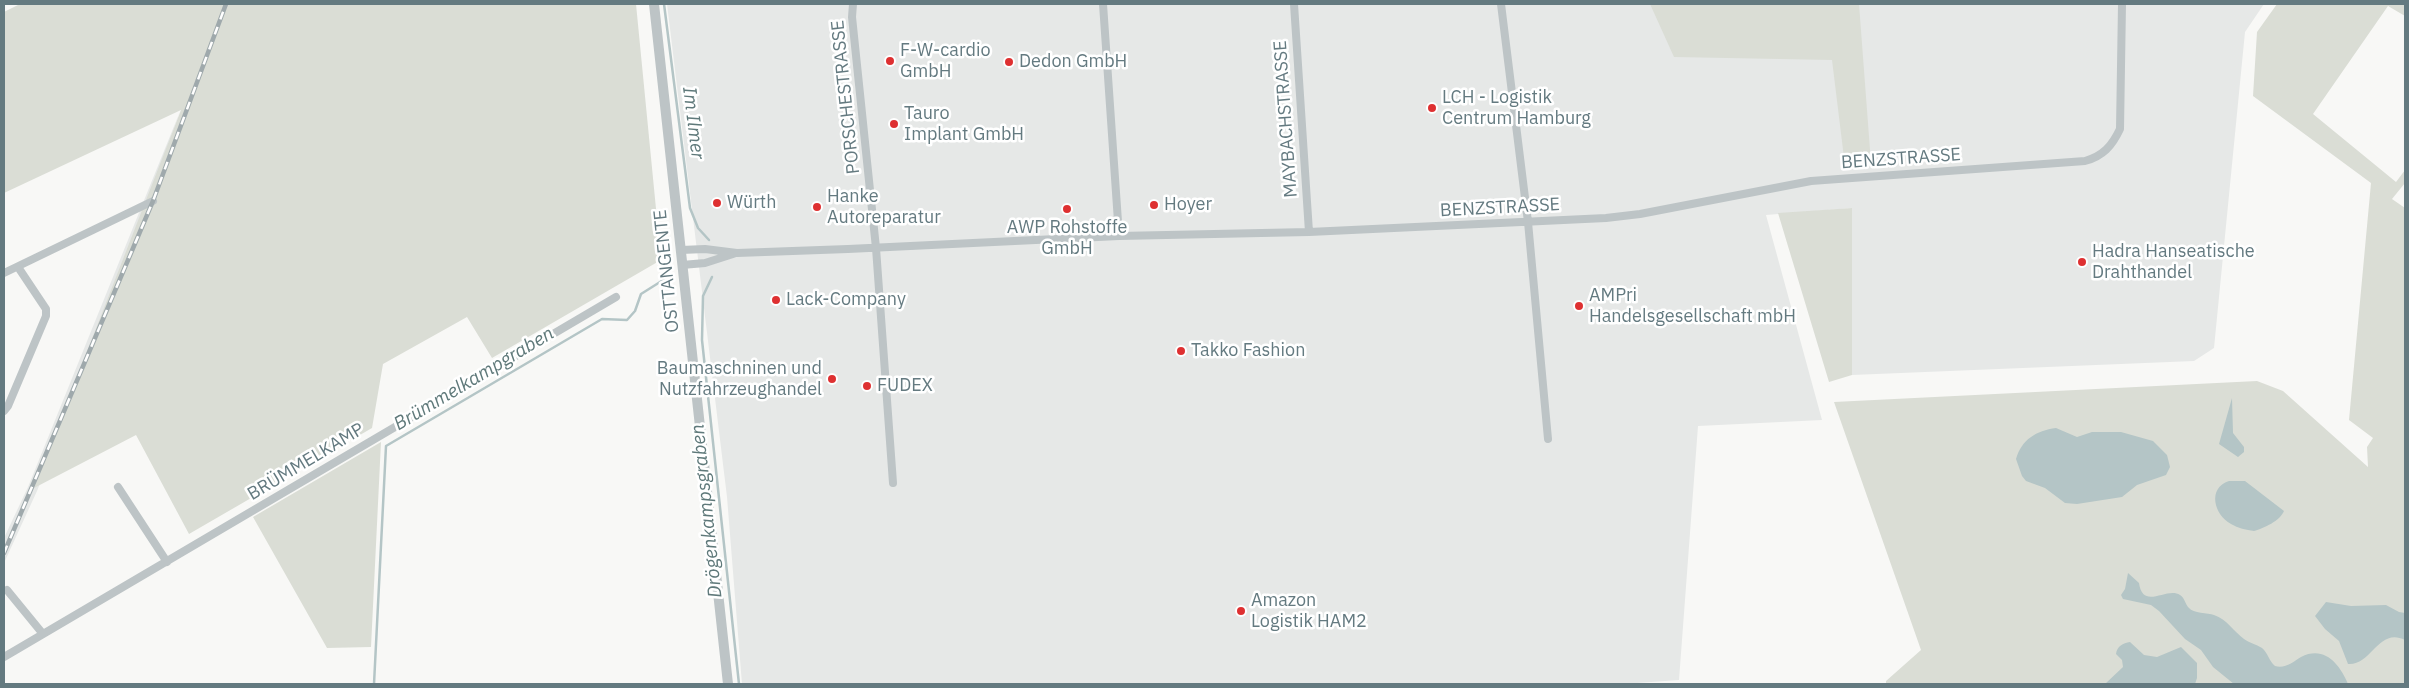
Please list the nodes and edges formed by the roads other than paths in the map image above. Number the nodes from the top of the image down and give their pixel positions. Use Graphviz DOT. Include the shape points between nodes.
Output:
graph roads {
  1 [pos="654,4"];
  2 [pos="853,4"];
  3 [pos="1103,4"];
  4 [pos="1294,4"];
  5 [pos="1501,4"];
  6 [pos="2122,4"];
  7 [pos="153,201"];
  8 [pos="1528,222"];
  9 [pos="1309,232"];
  10 [pos="1120,236"];
  11 [pos="876,248"];
  12 [pos="681,250"];
  13 [pos="737,253"];
  14 [pos="682,265"];
  15 [pos="18,267"];
  16 [pos="4,273"];
  17 [pos="616,297"];
  18 [pos="4,411"];
  19 [pos="1548,439"];
  20 [pos="893,483"];
  21 [pos="118,487"];
  22 [pos="167,562"];
  23 [pos="7,590"];
  24 [pos="43,634"];
  25 [pos="4,657"];
  26 [pos="728,684"];
  1 -- 12 [label="street, OSTTANGENTE"];
  2 -- 11 [label="street, PORSCHESTRASSE"];
  3 -- 10 [label="street"];
  4 -- 9 [label="street, MAYBACHSTRASSE"];
  5 -- 8 [label="street"];
  6 -- 8 [label="street, BENZSTRASSE" via="2120,129 2114,142 2097,158 2070,163 1811,181 1624,217"];
  7 -- 15 [label="street"];
  8 -- 9 [label="street, BENZSTRASSE"];
  8 -- 19 [label="street"];
  9 -- 10 [label="street, BENZSTRASSE"];
  10 -- 11 [label="street, BENZSTRASSE"];
  11 -- 13 [label="street, BENZSTRASSE"];
  11 -- 20 [label="street, PORSCHESTRASSE"];
  12 -- 13 [label="street, BENZSTRASSE"];
  12 -- 14 [label="street, OSTTANGENTE"];
  13 -- 14 [label="street, BENZSTRASSE" via="704,263"];
  14 -- 26 [label="street, OSTTANGENTE"];
  15 -- 16 [label="street"];
  15 -- 18 [label="street" via="46,309 46,316"];
  17 -- 22 [label="street, BRÜMMELKAMP"];
  21 -- 22 [label="street"];
  22 -- 24 [label="street, BRÜMMELKAMP"];
  23 -- 24 [label="street"];
  24 -- 25 [label="street, BRÜMMELKAMP"];
}
